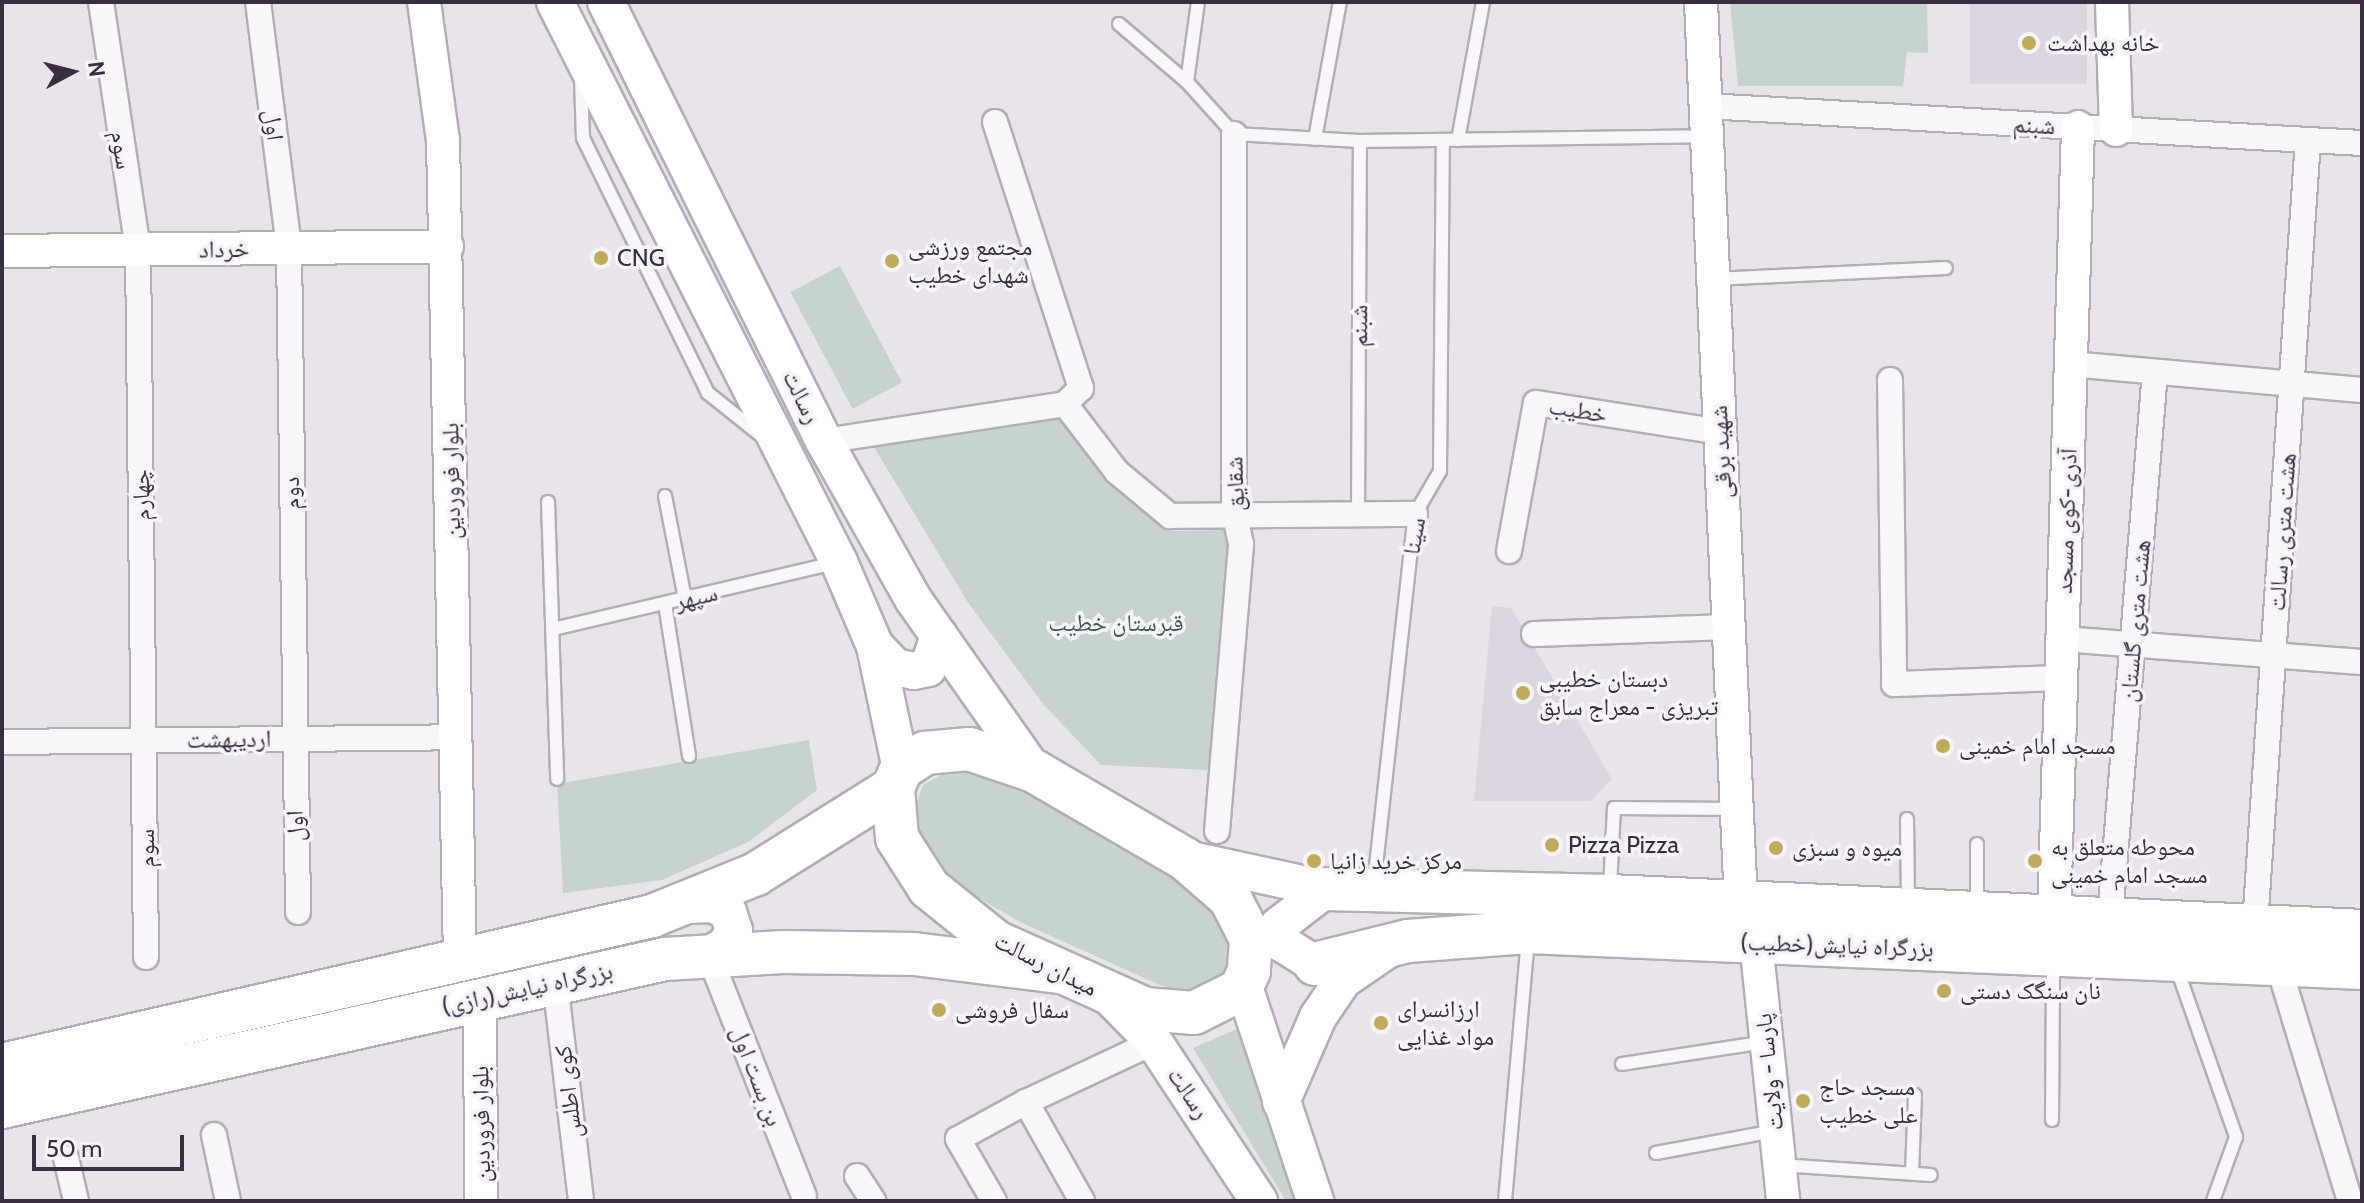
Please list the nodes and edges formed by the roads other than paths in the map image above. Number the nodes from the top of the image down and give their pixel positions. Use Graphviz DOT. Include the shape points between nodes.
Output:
graph roads {
  1 [pos="101,2"];
  2 [pos="258,2"];
  3 [pos="424,2"];
  4 [pos="555,2"];
  5 [pos="606,2"];
  6 [pos="1198,2"];
  7 [pos="1340,2"];
  8 [pos="1483,2"];
  9 [pos="1701,2"];
  10 [pos="2112,2"];
  11 [pos="1119,24"];
  12 [pos="1187,82"];
  13 [pos="1707,121"];
  14 [pos="995,122"];
  15 [pos="2078,127"];
  16 [pos="2116,130"];
  17 [pos="1234,134"];
  18 [pos="1315,139"];
  19 [pos="1458,140"];
  20 [pos="2308,140"];
  21 [pos="1360,141"];
  22 [pos="1443,141"];
  23 [pos="2362,143"];
  24 [pos="447,246"];
  25 [pos="289,248"];
  26 [pos="138,250"];
  27 [pos="2,251"];
  28 [pos="1946,268"];
  29 [pos="1714,279"];
  30 [pos="2071,364"];
  31 [pos="2155,372"];
  32 [pos="1890,380"];
  33 [pos="2292,384"];
  34 [pos="2362,390"];
  35 [pos="1065,404"];
  36 [pos="1721,432"];
  37 [pos="824,441"];
  38 [pos="665,496"];
  39 [pos="548,502"];
  40 [pos="1358,511"];
  41 [pos="1234,512"];
  42 [pos="1415,514"];
  43 [pos="1509,551"];
  44 [pos="839,562"];
  45 [pos="685,599"];
  46 [pos="665,604"];
  47 [pos="1729,627"];
  48 [pos="553,629"];
  49 [pos="1534,634"];
  50 [pos="939,636"];
  51 [pos="2062,639"];
  52 [pos="2133,644"];
  53 [pos="875,646"];
  54 [pos="2274,655"];
  55 [pos="2362,662"];
  56 [pos="2061,678"];
  57 [pos="456,737"];
  58 [pos="293,739"];
  59 [pos="145,740"];
  60 [pos="2,742"];
  61 [pos="689,756"];
  62 [pos="1034,771"];
  63 [pos="897,778"];
  64 [pos="557,779"];
  65 [pos="1737,809"];
  66 [pos="1907,819"];
  67 [pos="1217,831"];
  68 [pos="1977,844"];
  69 [pos="1185,859"];
  70 [pos="1373,888"];
  71 [pos="1326,889"];
  72 [pos="1610,896"];
  73 [pos="1741,902"];
  74 [pos="687,905"];
  75 [pos="1908,909"];
  76 [pos="298,912"];
  77 [pos="1977,913"];
  78 [pos="2110,917"];
  79 [pos="2255,925"];
  80 [pos="2362,931"];
  81 [pos="1528,932"];
  82 [pos="2054,934"];
  83 [pos="1408,941"];
  84 [pos="1756,942"];
  85 [pos="709,955"];
  86 [pos="146,957"];
  87 [pos="2173,958"];
  88 [pos="460,961"];
  89 [pos="1315,964"];
  90 [pos="2278,964"];
  91 [pos="2362,968"];
  92 [pos="1061,972"];
  93 [pos="1246,978"];
  94 [pos="555,982"];
  95 [pos="1107,994"];
  96 [pos="480,998"];
  97 [pos="1154,1042"];
  98 [pos="1766,1042"];
  99 [pos="1622,1064"];
  100 [pos="2,1065"];
  101 [pos="1915,1095"];
  102 [pos="1026,1102"];
  103 [pos="1281,1102"];
  104 [pos="2,1107"];
  105 [pos="2052,1120"];
  106 [pos="1776,1131"];
  107 [pos="214,1135"];
  108 [pos="1656,1153"];
  109 [pos="66,1158"];
  110 [pos="1779,1165"];
  111 [pos="1912,1173"];
  112 [pos="1931,1175"];
  113 [pos="857,1176"];
  114 [pos="804,1196"];
  115 [pos="76,1201"];
  116 [pos="228,1201"];
  117 [pos="481,1201"];
  118 [pos="581,1201"];
  119 [pos="873,1201"];
  120 [pos="994,1201"];
  121 [pos="1082,1201"];
  122 [pos="1259,1201"];
  123 [pos="1315,1201"];
  124 [pos="1505,1201"];
  125 [pos="1783,1201"];
  126 [pos="2213,1201"];
  127 [pos="2350,1201"];
  1 -- 26 [label="street, سوم"];
  2 -- 25 [label="street, اول"];
  3 -- 24 [label="street, بلوار فروردین" via="443,140"];
  4 -- 44 [label="main road, رسالت"];
  5 -- 37 [label="main road, رسالت"];
  6 -- 12 [label="lane"];
  7 -- 18 [label="lane"];
  8 -- 19 [label="lane"];
  9 -- 13 [label="street, شهید برقی"];
  10 -- 16 [label="street"];
  11 -- 12 [label="lane"];
  12 -- 17 [label="lane"];
  13 -- 15 [label="street, شبنم"];
  13 -- 19 [label="lane"];
  13 -- 29 [label="street, شهید برقی"];
  14 -- 35 [label="street" via="1081,388"];
  15 -- 16 [label="street, شبنم"];
  15 -- 30 [label="street, آذری-کوی مسجد"];
  16 -- 20 [label="street, شبنم"];
  17 -- 18 [label="lane"];
  17 -- 41 [label="street, شقایق"];
  18 -- 21 [label="lane"];
  19 -- 22 [label="lane"];
  20 -- 23 [label="street, شبنم"];
  20 -- 33 [label="street, هشت متری رسالت"];
  21 -- 22 [label="lane"];
  21 -- 40 [label="lane, شبنم"];
  22 -- 42 [label="lane, سینا" via="1440,471"];
  24 -- 25 [label="street, خرداد"];
  24 -- 57 [label="street, بلوار فروردین"];
  25 -- 26 [label="street, خرداد"];
  25 -- 58 [label="street, دوم"];
  26 -- 27 [label="street, خرداد"];
  26 -- 59 [label="street, چهارم"];
  28 -- 29 [label="lane"];
  29 -- 36 [label="street, شهید برقی"];
  30 -- 31 [label="street"];
  30 -- 51 [label="street, آذری-کوی مسجد"];
  31 -- 33 [label="street"];
  31 -- 52 [label="street, هشت متری گلستان"];
  32 -- 56 [label="street" via="1894,684"];
  33 -- 34 [label="street"];
  33 -- 54 [label="street, هشت متری رسالت"];
  35 -- 37 [label="street"];
  35 -- 41 [label="street" via="1117,472 1170,516"];
  36 -- 43 [label="street, خطیب" via="1536,403"];
  36 -- 47 [label="street, شهید برقی"];
  37 -- 50 [label="main road, رسالت"];
  38 -- 45 [label="lane"];
  39 -- 48 [label="lane"];
  40 -- 41 [label="street"];
  40 -- 42 [label="street"];
  41 -- 67 [label="street, شقایق" via="1241,544"];
  42 -- 70 [label="lane, سینا"];
  44 -- 45 [label="lane, سپهر"];
  44 -- 53 [label="main road, رسالت"];
  45 -- 46 [label="lane, سپهر"];
  46 -- 48 [label="lane, سپهر"];
  46 -- 61 [label="lane"];
  47 -- 49 [label="street"];
  47 -- 65 [label="street, شهید برقی"];
  48 -- 64 [label="lane"];
  50 -- 53 [label="main road" via="928,668 914,671 895,667"];
  50 -- 62 [label="main road, رسالت"];
  51 -- 52 [label="street"];
  51 -- 56 [label="street, آذری-کوی مسجد"];
  52 -- 54 [label="street"];
  52 -- 78 [label="street, هشت متری گلستان"];
  53 -- 63 [label="main road, رسالت"];
  54 -- 55 [label="street"];
  54 -- 79 [label="street, هشت متری رسالت"];
  56 -- 82 [label="street, آذری-کوی مسجد"];
  57 -- 58 [label="street, اردیبهشت"];
  57 -- 88 [label="street, بلوار فروردین"];
  58 -- 59 [label="street, اردیبهشت"];
  58 -- 76 [label="street, اول"];
  59 -- 60 [label="street, اردیبهشت"];
  59 -- 86 [label="street, سوم"];
  62 -- 63 [label="highway" via="969,749 925,753"];
  62 -- 69 [label="highway"];
  63 -- 74 [label="highway, بزرگراه نیایش(رازی)" via="756,874"];
  63 -- 92 [label="highway, میدان رسالت" via="897,838 929,888 996,942"];
  65 -- 72 [label="lane" via="1614,808"];
  65 -- 73 [label="street, شهید برقی"];
  66 -- 75 [label="lane"];
  68 -- 77 [label="lane"];
  69 -- 71 [label="main road"];
  69 -- 93 [label="highway" via="1230,898 1243,918 1251,939"];
  70 -- 71 [label="highway, بزرگراه نیایش(خطیب)"];
  70 -- 72 [label="highway, بزرگراه نیایش(خطیب)"];
  71 -- 89 [label="main road" via="1278,926 1281,943"];
  72 -- 73 [label="highway, بزرگراه نیایش(خطیب)"];
  73 -- 75 [label="highway, بزرگراه نیایش(خطیب)"];
  74 -- 85 [label="main road" via="713,904 728,912 734,930 726,945"];
  74 -- 88 [label="highway, بزرگراه نیایش(رازی)"];
  75 -- 77 [label="highway, بزرگراه نیایش(خطیب)"];
  77 -- 82 [label="highway, بزرگراه نیایش(خطیب)"];
  78 -- 79 [label="highway, بزرگراه نیایش(خطیب)"];
  78 -- 82 [label="highway, بزرگراه نیایش(خطیب)"];
  79 -- 80 [label="highway, بزرگراه نیایش(خطیب)"];
  81 -- 83 [label="highway, بزرگراه نیایش(خطیب)"];
  81 -- 84 [label="highway, بزرگراه نیایش(خطیب)"];
  81 -- 124 [label="lane"];
  82 -- 84 [label="highway, بزرگراه نیایش(خطیب)"];
  82 -- 87 [label="highway, بزرگراه نیایش(خطیب)"];
  82 -- 105 [label="lane"];
  83 -- 89 [label="highway, بزرگراه نیایش(خطیب)"];
  83 -- 103 [label="main road" via="1343,980 1318,1017"];
  84 -- 98 [label="street, پارسا - ولایت"];
  85 -- 92 [label="highway, بزرگراه نیایش(رازی)" via="914,954"];
  85 -- 94 [label="highway, بزرگراه نیایش(رازی)"];
  85 -- 114 [label="street, بن بست اول"];
  87 -- 90 [label="highway, بزرگراه نیایش(خطیب)"];
  87 -- 126 [label="lane" via="2236,1137"];
  88 -- 100 [label="highway, بزرگراه نیایش(رازی)"];
  89 -- 93 [label="main road"];
  90 -- 91 [label="highway, بزرگراه نیایش(خطیب)"];
  90 -- 127 [label="street"];
  92 -- 95 [label="highway, میدان رسالت"];
  93 -- 95 [label="highway, میدان رسالت" via="1227,999 1194,1013 1158,1012"];
  93 -- 103 [label="main road"];
  94 -- 96 [label="highway, بزرگراه نیایش(رازی)"];
  94 -- 118 [label="street, کوی اطلس"];
  95 -- 97 [label="main road, رسالت"];
  96 -- 104 [label="highway, بزرگراه نیایش(رازی)"];
  96 -- 117 [label="street, بلوار فروردین"];
  97 -- 102 [label="street"];
  97 -- 122 [label="main road, رسالت"];
  98 -- 99 [label="lane"];
  98 -- 106 [label="street, پارسا - ولایت"];
  101 -- 111 [label="lane"];
  102 -- 120 [label="street" via="958,1139"];
  102 -- 121 [label="street"];
  103 -- 123 [label="main road"];
  106 -- 108 [label="lane"];
  106 -- 110 [label="street, پارسا - ولایت"];
  107 -- 116 [label="street"];
  109 -- 115 [label="street"];
  110 -- 111 [label="lane"];
  110 -- 125 [label="street, پارسا - ولایت"];
  111 -- 112 [label="lane"];
  113 -- 119 [label="street"];
}
